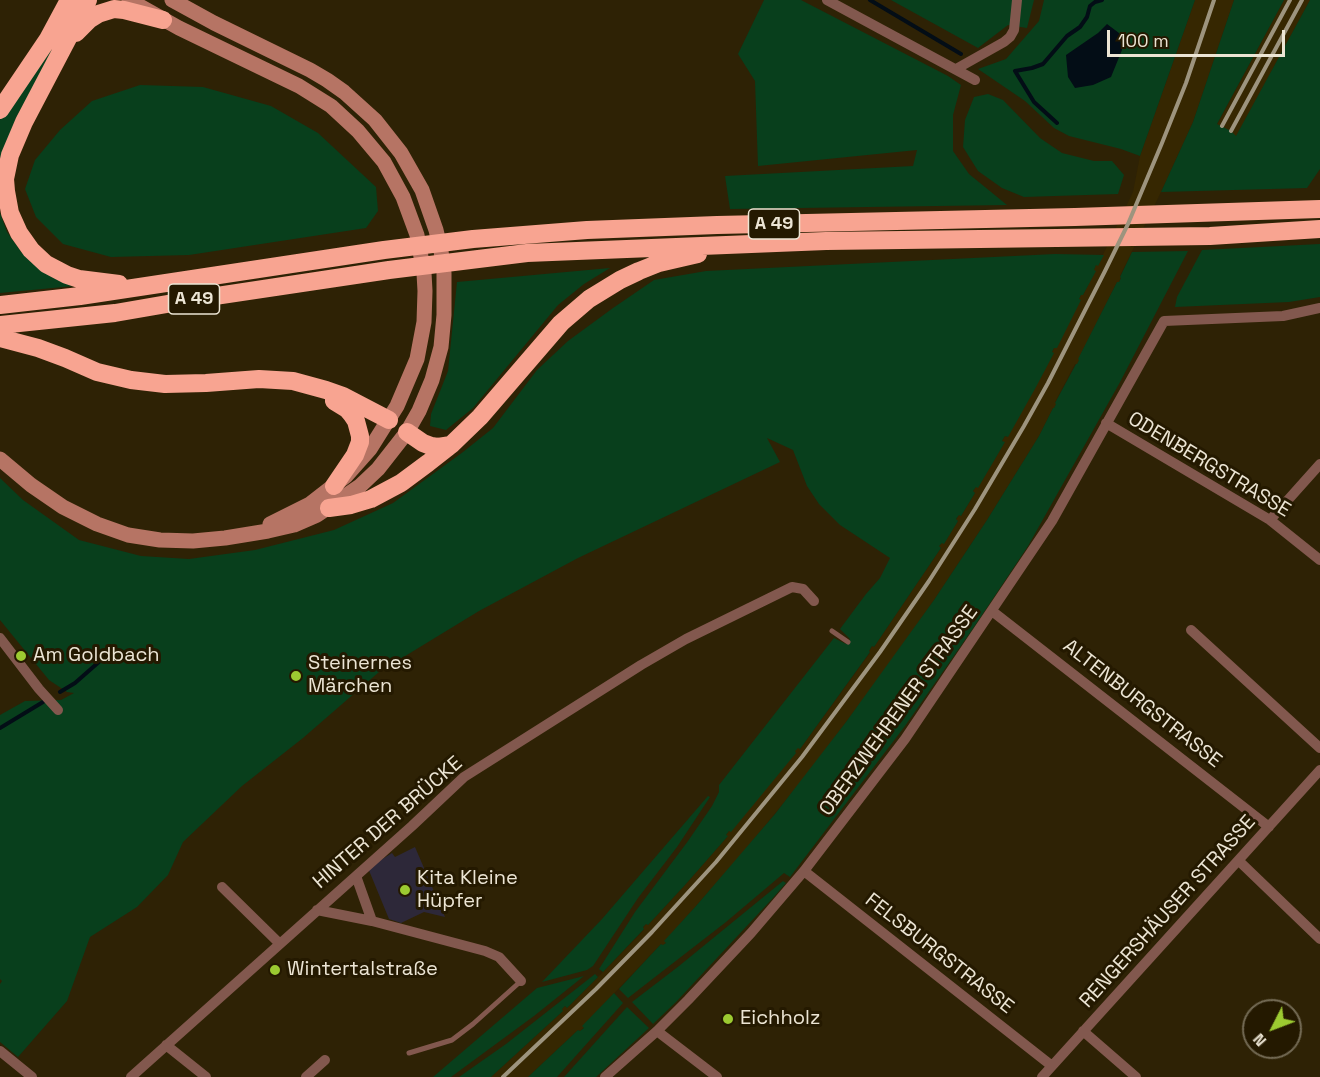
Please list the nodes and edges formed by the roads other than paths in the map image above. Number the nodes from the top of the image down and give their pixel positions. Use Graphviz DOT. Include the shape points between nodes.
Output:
graph roads {
  1 [pos="88,0"];
  2 [pos="129,0"];
  3 [pos="172,0"];
  4 [pos="827,0"];
  5 [pos="1017,0"];
  6 [pos="68,1"];
  7 [pos="163,20"];
  8 [pos="65,45"];
  9 [pos="956,69"];
  10 [pos="975,80"];
  11 [pos="0,110"];
  12 [pos="1320,209"];
  13 [pos="1320,229"];
  14 [pos="753,245"];
  15 [pos="148,286"];
  16 [pos="0,305"];
  17 [pos="1320,308"];
  18 [pos="0,325"];
  19 [pos="0,338"];
  20 [pos="310,385"];
  21 [pos="389,420"];
  22 [pos="1106,423"];
  23 [pos="407,432"];
  24 [pos="451,445"];
  25 [pos="0,459"];
  26 [pos="1320,464"];
  27 [pos="334,486"];
  28 [pos="329,508"];
  29 [pos="1270,520"];
  30 [pos="251,533"];
  31 [pos="1320,560"];
  32 [pos="814,601"];
  33 [pos="992,611"];
  34 [pos="1191,630"];
  35 [pos="831,631"];
  36 [pos="848,642"];
  37 [pos="2,643"];
  38 [pos="58,710"];
  39 [pos="1320,748"];
  40 [pos="1320,770"];
  41 [pos="1269,827"];
  42 [pos="1239,861"];
  43 [pos="804,871"];
  44 [pos="356,876"];
  45 [pos="222,887"];
  46 [pos="317,909"];
  47 [pos="372,921"];
  48 [pos="1320,939"];
  49 [pos="279,943"];
  50 [pos="520,981"];
  51 [pos="657,1031"];
  52 [pos="1083,1031"];
  53 [pos="166,1046"];
  54 [pos="0,1051"];
  55 [pos="409,1053"];
  56 [pos="325,1060"];
  57 [pos="1052,1066"];
  58 [pos="32,1077"];
  59 [pos="130,1077"];
  60 [pos="206,1077"];
  61 [pos="306,1077"];
  62 [pos="605,1077"];
  63 [pos="717,1077"];
  64 [pos="1042,1077"];
  65 [pos="1136,1077"];
  1 -- 8 [label="highway"];
  2 -- 7 [label="main road"];
  3 -- 23 [label="main road" via="336,86 375,120 412,171 436,230 445,296 438,363"];
  4 -- 9 [label="street"];
  5 -- 9 [label="street" via="1010,37"];
  6 -- 11 [label="highway" via="48,39"];
  7 -- 8 [label="highway" via="107,10 90,19"];
  7 -- 21 [label="main road" via="299,86 330,106 372,146 394,179 417,235 425,310 417,359"];
  8 -- 15 [label="highway" via="10,155 5,179 10,213 31,250 56,270 90,281"];
  9 -- 10 [label="street"];
  12 -- 15 [label="highway, A 49" via="598,230 384,250"];
  13 -- 14 [label="highway, A 49" via="1210,236"];
  14 -- 18 [label="highway, A 49" via="527,253 389,270 115,313"];
  14 -- 24 [label="highway" via="659,263 604,289 561,323"];
  15 -- 16 [label="highway, A 49"];
  17 -- 22 [label="street, OBERZWEHRENER STRASSE" via="1283,316 1164,321"];
  19 -- 20 [label="highway" via="131,380 173,384 259,379"];
  20 -- 21 [label="highway" via="343,396"];
  20 -- 27 [label="highway" via="347,409 359,428 358,449"];
  21 -- 23 [label="main road"];
  21 -- 27 [label="main road" via="364,458"];
  22 -- 29 [label="street, ODENBERGSTRASSE"];
  22 -- 33 [label="street, OBERZWEHRENER STRASSE" via="1052,521"];
  23 -- 24 [label="highway" via="431,446"];
  23 -- 28 [label="main road" via="378,469"];
  24 -- 28 [label="highway" via="382,493 361,503"];
  25 -- 30 [label="main road" via="63,507 120,532 175,541"];
  26 -- 29 [label="street"];
  27 -- 30 [label="main road" via="297,512"];
  28 -- 30 [label="main road" via="294,525"];
  29 -- 31 [label="street, ODENBERGSTRASSE"];
  32 -- 44 [label="street, HINTER DER BRÜCKE" via="803,589 792,586 640,665 464,777"];
  33 -- 41 [label="street, ALTENBURGSTRASSE"];
  33 -- 43 [label="street, OBERZWEHRENER STRASSE" via="905,739"];
  34 -- 39 [label="street"];
  35 -- 36 [label="lane"];
  37 -- 38 [label="street"];
  40 -- 41 [label="street, RENGERSHÄUSER STRASSE"];
  41 -- 42 [label="street, RENGERSHÄUSER STRASSE"];
  42 -- 48 [label="street"];
  42 -- 52 [label="street, RENGERSHÄUSER STRASSE"];
  43 -- 51 [label="street, OBERZWEHRENER STRASSE" via="720,967"];
  43 -- 57 [label="street, FELSBURGSTRASSE"];
  44 -- 46 [label="street, HINTER DER BRÜCKE"];
  44 -- 47 [label="street"];
  45 -- 49 [label="street"];
  46 -- 47 [label="street"];
  46 -- 49 [label="street, HINTER DER BRÜCKE"];
  47 -- 50 [label="street" via="485,951 499,957"];
  49 -- 53 [label="street, HINTER DER BRÜCKE"];
  50 -- 55 [label="lane" via="452,1040"];
  51 -- 62 [label="street, OBERZWEHRENER STRASSE"];
  51 -- 63 [label="street"];
  52 -- 57 [label="street, RENGERSHÄUSER STRASSE"];
  52 -- 65 [label="street"];
  53 -- 59 [label="street, HINTER DER BRÜCKE"];
  53 -- 60 [label="street"];
  54 -- 58 [label="street"];
  56 -- 61 [label="street"];
  57 -- 64 [label="street, RENGERSHÄUSER STRASSE"];
}
